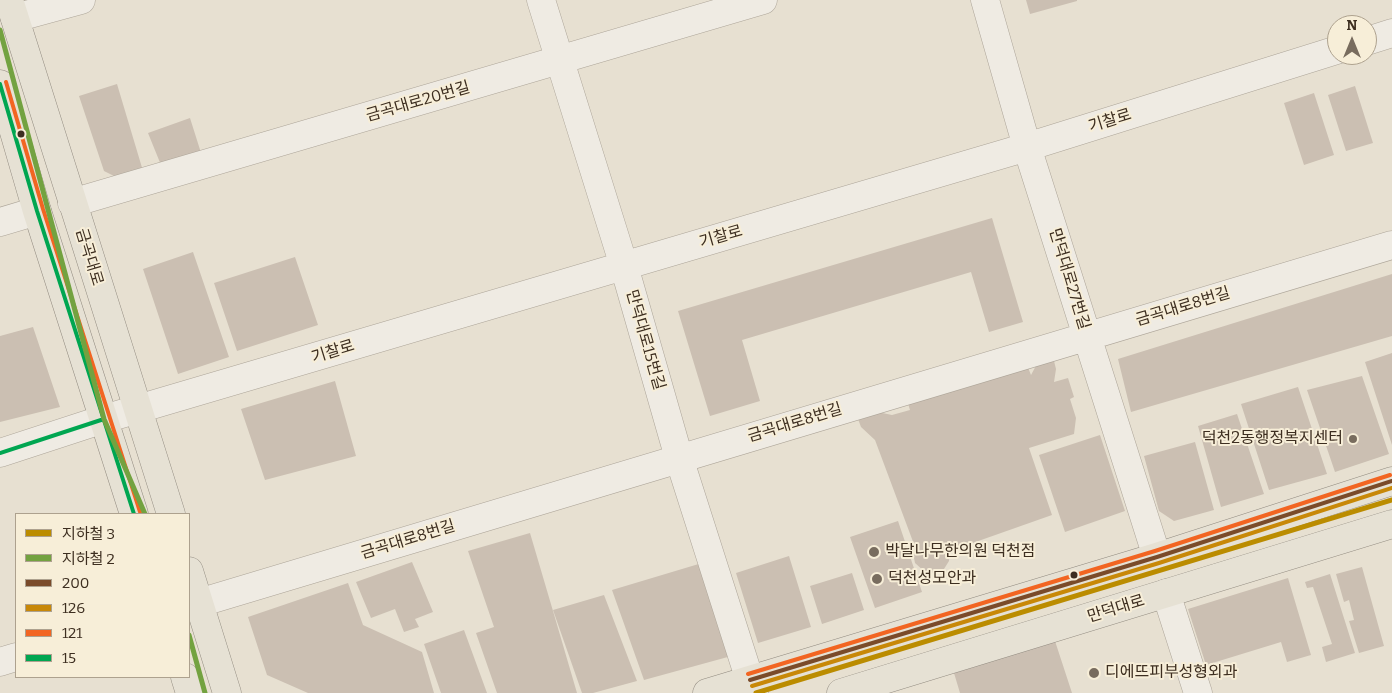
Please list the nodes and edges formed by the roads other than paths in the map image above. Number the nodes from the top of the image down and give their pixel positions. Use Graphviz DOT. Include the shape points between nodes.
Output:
graph roads {
  1 [pos="81,0"];
  2 [pos="542,0"];
  3 [pos="762,0"];
  4 [pos="985,0"];
  5 [pos="12,9"];
  6 [pos="1392,33"];
  7 [pos="1377,38"];
  8 [pos="1327,53"];
  9 [pos="560,60"];
  10 [pos="0,84"];
  11 [pos="1027,147"];
  12 [pos="72,203"];
  13 [pos="37,211"];
  14 [pos="0,222"];
  15 [pos="1392,245"];
  16 [pos="624,266"];
  17 [pos="1086,336"];
  18 [pos="138,411"];
  19 [pos="104,419"];
  20 [pos="0,453"];
  21 [pos="679,458"];
  22 [pos="1392,481"];
  23 [pos="134,513"];
  24 [pos="170,513"];
  25 [pos="1392,524"];
  26 [pos="1157,557"];
  27 [pos="190,574"];
  28 [pos="1166,594"];
  29 [pos="199,603"];
  30 [pos="15,657"];
  31 [pos="0,662"];
  32 [pos="186,678"];
  33 [pos="752,686"];
  34 [pos="225,687"];
  35 [pos="190,693"];
  36 [pos="248,693"];
  37 [pos="707,693"];
  38 [pos="841,693"];
  39 [pos="1198,693"];
  1 -- 5 [label="street"];
  2 -- 9 [label="street, 만덕대로15번길"];
  3 -- 9 [label="street, 금곡대로20번길"];
  4 -- 11 [label="street, 만덕대로27번길"];
  5 -- 12 [label="main road, 금곡대로"];
  6 -- 7 [label="street"];
  8 -- 11 [label="street, 기찰로"];
  9 -- 12 [label="street, 금곡대로20번길"];
  9 -- 16 [label="street, 만덕대로15번길"];
  10 -- 13 [label="main road"];
  11 -- 16 [label="street, 기찰로"];
  11 -- 17 [label="street, 만덕대로27번길"];
  12 -- 18 [label="main road, 금곡대로"];
  13 -- 14 [label="street"];
  13 -- 19 [label="main road"];
  15 -- 17 [label="street, 금곡대로8번길"];
  16 -- 18 [label="street, 기찰로"];
  16 -- 21 [label="street, 만덕대로15번길"];
  17 -- 21 [label="street, 금곡대로8번길"];
  17 -- 26 [label="street, 만덕대로27번길"];
  18 -- 19 [label="street, 기찰로"];
  18 -- 24 [label="main road, 금곡대로"];
  19 -- 20 [label="street, 기찰로"];
  19 -- 23 [label="main road"];
  21 -- 29 [label="street, 금곡대로8번길"];
  21 -- 33 [label="street, 만덕대로15번길"];
  22 -- 26 [label="main road"];
  25 -- 28 [label="main road, 만덕대로"];
  26 -- 33 [label="main road"];
  27 -- 29 [label="main road"];
  28 -- 38 [label="main road, 만덕대로"];
  28 -- 39 [label="street"];
  29 -- 34 [label="main road"];
  30 -- 31 [label="street"];
  32 -- 35 [label="main road"];
  33 -- 37 [label="main road"];
  34 -- 36 [label="main road"];
}
